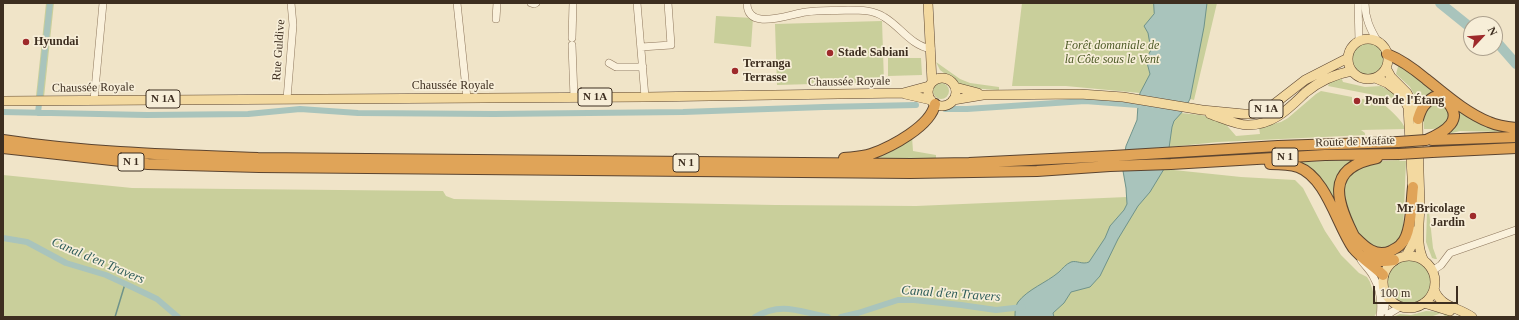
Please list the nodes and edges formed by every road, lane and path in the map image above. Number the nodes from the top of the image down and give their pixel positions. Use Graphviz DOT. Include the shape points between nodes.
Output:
graph roads {
  1 [pos="103,3"];
  2 [pos="291,3"];
  3 [pos="458,3"];
  4 [pos="497,3"];
  5 [pos="532,3"];
  6 [pos="536,3"];
  7 [pos="573,3"];
  8 [pos="637,3"];
  9 [pos="668,3"];
  10 [pos="747,3"];
  11 [pos="928,3"];
  12 [pos="1358,3"];
  13 [pos="1365,3"];
  14 [pos="496,19"];
  15 [pos="1359,41"];
  16 [pos="1378,42"];
  17 [pos="641,47"];
  18 [pos="931,53"];
  19 [pos="1388,54"];
  20 [pos="1348,58"];
  21 [pos="609,63"];
  22 [pos="643,68"];
  23 [pos="1386,68"];
  24 [pos="1352,71"];
  25 [pos="942,78"];
  26 [pos="1375,78"];
  27 [pos="930,84"];
  28 [pos="955,87"];
  29 [pos="903,94"];
  30 [pos="983,95"];
  31 [pos="574,97"];
  32 [pos="645,97"];
  33 [pos="467,98"];
  34 [pos="287,99"];
  35 [pos="94,100"];
  36 [pos="953,100"];
  37 [pos="3,101"];
  38 [pos="933,102"];
  39 [pos="1202,110"];
  40 [pos="1418,119"];
  41 [pos="1516,128"];
  42 [pos="1516,137"];
  43 [pos="3,140"];
  44 [pos="1426,140"];
  45 [pos="3,148"];
  46 [pos="1516,148"];
  47 [pos="1399,154"];
  48 [pos="1112,161"];
  49 [pos="1214,161"];
  50 [pos="806,162"];
  51 [pos="1413,187"];
  52 [pos="1516,230"];
  53 [pos="1354,236"];
  54 [pos="1354,248"];
  55 [pos="1406,256"];
  56 [pos="1394,260"];
  57 [pos="1424,261"];
  58 [pos="1432,270"];
  59 [pos="1384,275"];
  60 [pos="1434,289"];
  61 [pos="1387,296"];
  62 [pos="1424,303"];
  63 [pos="1400,307"];
  64 [pos="1381,317"];
  65 [pos="1388,317"];
  66 [pos="1463,317"];
  67 [pos="1472,317"];
  1 -- 35 [label="street"];
  2 -- 34 [label="street, Rue Guldive" via="293,25"];
  3 -- 33 [label="street"];
  4 -- 14 [label="street"];
  5 -- 6 [label="street"];
  7 -- 31 [label="street"];
  8 -- 17 [label="street"];
  9 -- 17 [label="street" via="671,45"];
  10 -- 18 [label="street" via="747,10 752,16 767,20 805,12 866,10 884,16 916,44"];
  11 -- 18 [label="main road"];
  12 -- 15 [label="street"];
  13 -- 16 [label="street" via="1367,22"];
  15 -- 16 [label="main road" via="1368,39"];
  15 -- 20 [label="main road" via="1351,48"];
  16 -- 19 [label="main road"];
  17 -- 22 [label="street"];
  18 -- 25 [label="main road"];
  18 -- 27 [label="main road"];
  19 -- 23 [label="main road"];
  19 -- 41 [label="highway" via="1410,66 1478,117"];
  20 -- 24 [label="main road"];
  20 -- 39 [label="main road, N 1A" via="1305,80 1262,111 1244,114"];
  21 -- 22 [label="street" via="616,67"];
  22 -- 32 [label="street"];
  23 -- 26 [label="main road"];
  23 -- 40 [label="main road" via="1407,93"];
  24 -- 26 [label="main road" via="1360,78"];
  24 -- 39 [label="main road, N 1A" via="1336,74 1315,86 1284,113 1259,124 1242,124"];
  25 -- 27 [label="main road"];
  25 -- 28 [label="main road" via="950,80"];
  26 -- 51 [label="main road" via="1388,83 1400,93 1408,107"];
  27 -- 29 [label="main road, Chaussée Royale / N 1A"];
  27 -- 38 [label="main road" via="928,91"];
  28 -- 30 [label="main road, N 1A"];
  28 -- 36 [label="main road"];
  29 -- 32 [label="main road, Chaussée Royale / N 1A"];
  29 -- 38 [label="main road, Chaussée Royale / N 1A"];
  30 -- 36 [label="main road, N 1A"];
  30 -- 39 [label="main road, N 1A" via="1080,94 1123,97"];
  31 -- 32 [label="main road, Chaussée Royale / N 1A"];
  31 -- 33 [label="main road, Chaussée Royale / N 1A"];
  33 -- 34 [label="main road, Chaussée Royale / N 1A"];
  34 -- 35 [label="main road, Chaussée Royale / N 1A"];
  35 -- 37 [label="main road, Chaussée Royale / N 1A"];
  36 -- 38 [label="main road" via="947,105"];
  38 -- 50 [label="highway" via="932,113 922,125 877,151 864,156"];
  40 -- 44 [label="highway" via="1426,101 1434,97 1444,99 1455,114 1452,123 1440,134"];
  40 -- 57 [label="main road" via="1419,246"];
  42 -- 44 [label="highway, Route de Mafate / N 1"];
  43 -- 50 [label="highway, N 1" via="151,155 258,158"];
  44 -- 48 [label="highway, Route de Mafate / N 1, bridge" via="1278,146"];
  45 -- 48 [label="highway, N 1" via="148,164 259,167 910,173 1038,171"];
  46 -- 47 [label="highway, Route de Mafate / N 1, bridge"];
  47 -- 49 [label="highway, Route de Mafate / N 1"];
  47 -- 53 [label="highway" via="1357,164 1346,171 1339,182 1338,193 1343,215"];
  48 -- 49 [label="highway, Route de Mafate / N 1" via="1171,164"];
  48 -- 50 [label="highway, N 1" via="851,164"];
  49 -- 54 [label="highway" via="1286,165 1302,169 1310,174 1319,186"];
  51 -- 53 [label="highway" via="1407,234 1401,244 1389,252 1374,252"];
  51 -- 55 [label="main road" via="1413,238"];
  52 -- 58 [label="street" via="1450,253 1441,265"];
  53 -- 56 [label="highway" via="1362,249 1377,261"];
  54 -- 59 [label="highway"];
  54 -- 64 [label="street" via="1377,286 1382,304"];
  55 -- 56 [label="main road"];
  55 -- 57 [label="main road"];
  56 -- 59 [label="main road"];
  57 -- 58 [label="main road"];
  58 -- 60 [label="main road"];
  59 -- 61 [label="main road" via="1382,283"];
  60 -- 62 [label="main road"];
  60 -- 67 [label="main road" via="1444,303"];
  61 -- 63 [label="main road"];
  61 -- 64 [label="street"];
  62 -- 63 [label="main road" via="1410,308"];
  62 -- 66 [label="main road"];
  63 -- 65 [label="street" via="1390,312"];
}
